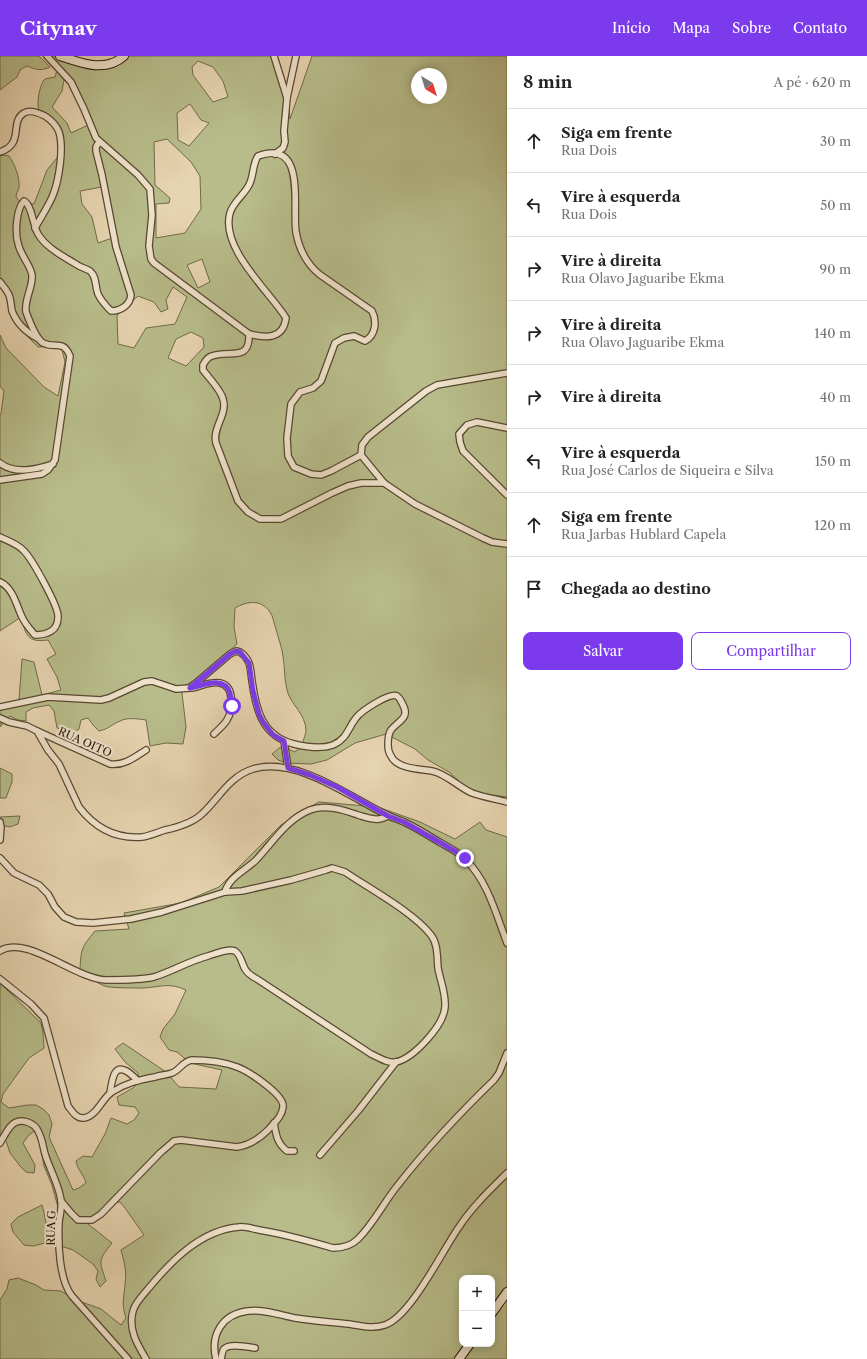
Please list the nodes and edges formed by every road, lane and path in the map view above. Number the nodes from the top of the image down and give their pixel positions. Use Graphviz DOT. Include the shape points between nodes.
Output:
graph roads {
  1 [pos="60,56"];
  2 [pos="124,56"];
  3 [pos="274,56"];
  4 [pos="296,56"];
  5 [pos="49,58"];
  6 [pos="287,98"];
  7 [pos="99,142"];
  8 [pos="0,152"];
  9 [pos="275,154"];
  10 [pos="35,228"];
  11 [pos="0,282"];
  12 [pos="249,334"];
  13 [pos="39,339"];
  14 [pos="507,372"];
  15 [pos="507,428"];
  16 [pos="362,455"];
  17 [pos="0,463"];
  18 [pos="53,464"];
  19 [pos="0,480"];
  20 [pos="384,483"];
  21 [pos="507,495"];
  22 [pos="0,537"];
  23 [pos="507,544"];
  24 [pos="0,582"];
  25 [pos="190,688"];
  26 [pos="0,707"];
  27 [pos="0,718"];
  28 [pos="37,731"];
  29 [pos="214,734"];
  30 [pos="284,741"];
  31 [pos="146,750"];
  32 [pos="288,768"];
  33 [pos="507,802"];
  34 [pos="388,816"];
  35 [pos="0,822"];
  36 [pos="0,840"];
  37 [pos="0,861"];
  38 [pos="225,892"];
  39 [pos="507,943"];
  40 [pos="0,951"];
  41 [pos="0,979"];
  42 [pos="507,1052"];
  43 [pos="396,1062"];
  44 [pos="137,1080"];
  45 [pos="110,1093"];
  46 [pos="274,1123"];
  47 [pos="0,1143"];
  48 [pos="294,1152"];
  49 [pos="320,1155"];
  50 [pos="507,1173"];
  51 [pos="61,1201"];
  52 [pos="507,1292"];
  53 [pos="493,1311"];
  54 [pos="468,1347"];
  55 [pos="255,1348"];
  56 [pos="128,1359"];
  57 [pos="146,1359"];
  58 [pos="216,1359"];
  59 [pos="222,1359"];
  60 [pos="459,1359"];
  1 -- 2 [label="street" via="88,65 101,65 120,60"];
  3 -- 6 [label="street"];
  4 -- 6 [label="street"];
  5 -- 7 [label="street" via="70,82"];
  6 -- 9 [label="street" via="285,142 283,148"];
  7 -- 10 [label="street" via="96,151 130,301 117,311 111,311 103,304 91,272 54,250"];
  7 -- 12 [label="street" via="138,175 150,189 152,214 149,246 154,264"];
  8 -- 10 [label="street" via="13,144 19,118 24,113 29,111 39,114 56,125 60,140 60,170 53,195"];
  9 -- 12 [label="street" via="258,156 255,160 253,176 230,212 228,222 230,234 244,264 286,318 280,332 272,336"];
  9 -- 16 [label="street" via="284,158 293,168 294,220 300,248 307,260 319,274 367,306 374,315 374,334 365,341 354,336 338,340 330,352 321,381 313,388 300,392 291,404 286,438 288,456 294,467 321,475"];
  10 -- 13 [label="street" via="29,205 24,201 17,216 16,233 32,276 26,312"];
  11 -- 13 [label="street" via="9,296 15,318 30,335"];
  12 -- 20 [label="street" via="250,343 246,350 212,355 203,365 203,370 224,400 216,443 238,501 248,512 260,519 281,519 348,486"];
  13 -- 18 [label="street" via="43,343 64,346 70,356"];
  14 -- 16 [label="street" via="437,385 426,391 368,437 362,446"];
  15 -- 21 [label="street" via="477,422 467,425 459,434 463,451"];
  16 -- 20 [label="street"];
  17 -- 18 [label="street" via="6,467 23,470"];
  18 -- 19 [label="street" via="42,474"];
  20 -- 23 [label="street" via="428,511 492,542"];
  22 -- 24 [label="street" via="24,550 42,580 58,616 56,626 51,632 35,635 27,627 14,596 6,585"];
  25 -- 26 [label="street" via="176,689 152,681 101,700 48,697"];
  25 -- 29 [label="street" via="219,682 230,691 230,715"];
  25 -- 30 [label="street" via="230,654 240,652 249,663 259,714 273,735"];
  27 -- 28 [label="street, RUA OITO"];
  28 -- 31 [label="street, RUA OITO" via="110,764 123,764"];
  28 -- 32 [label="street" via="59,764 83,812 103,830 122,836 143,837 189,823 204,813 237,777 252,769"];
  30 -- 32 [label="street"];
  30 -- 33 [label="street" via="309,746 326,747 334,744 348,732 357,716 392,695 398,697 405,714 401,722 393,728 388,740 388,749 395,761 408,767 436,772 472,792"];
  32 -- 34 [label="street" via="337,787"];
  34 -- 38 [label="street" via="378,819 367,818 344,810 312,809 286,826 255,860 232,880"];
  34 -- 39 [label="street" via="409,825 465,858 489,894"];
  35 -- 36 [label="street"];
  37 -- 38 [label="street" via="14,873 39,885 64,917 76,922 131,919"];
  38 -- 43 [label="street" via="242,891 332,868 345,872 406,912 432,935 445,1008 431,1034 410,1055"];
  40 -- 43 [label="street" via="17,946 104,980 153,977 183,964 230,950 236,952 246,970 257,980 371,1054"];
  41 -- 45 [label="street" via="44,1018 66,1099 72,1112 77,1117 85,1118 96,1110"];
  42 -- 57 [label="street" via="494,1080 458,1116 398,1185 358,1239 344,1247 333,1248 240,1227 218,1231 190,1247 172,1263 133,1310 134,1337"];
  43 -- 49 [label="street"];
  44 -- 45 [label="street"];
  44 -- 45 [label="street" via="125,1070 118,1070 114,1073"];
  44 -- 46 [label="street" via="175,1072 184,1063 192,1060 238,1067 268,1086 282,1100 281,1113"];
  46 -- 48 [label="street" via="279,1144 287,1151"];
  46 -- 51 [label="street" via="246,1146 174,1141 102,1214 92,1220 78,1220"];
  47 -- 51 [label="street, RUA G" via="16,1122 24,1121 36,1127"];
  50 -- 58 [label="street" via="459,1227 405,1311 395,1320 386,1325 368,1327 259,1311 240,1312 220,1326 216,1333"];
  51 -- 56 [label="street, RUA G" via="59,1225 61,1266 65,1286"];
  52 -- 53 [label="street"];
  54 -- 60 [label="street"];
  55 -- 59 [label="street" via="226,1347"];
}
